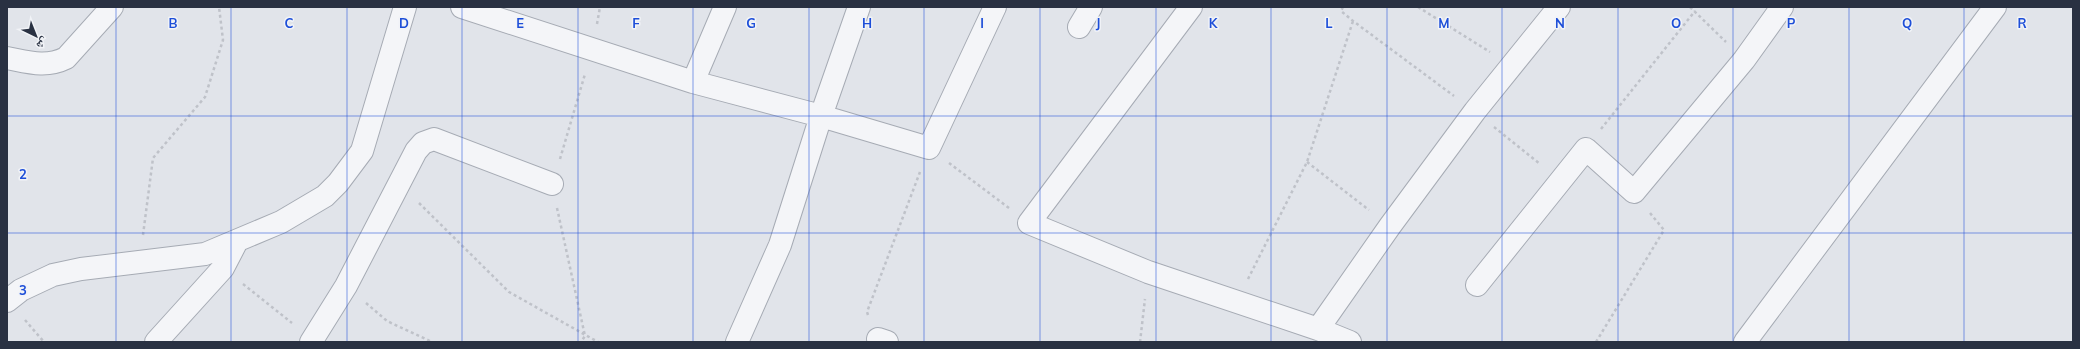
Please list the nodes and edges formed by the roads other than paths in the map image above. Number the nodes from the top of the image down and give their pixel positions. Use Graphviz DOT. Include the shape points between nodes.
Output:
graph roads {
  1 [pos="112,7"];
  2 [pos="405,7"];
  3 [pos="462,7"];
  4 [pos="725,7"];
  5 [pos="859,7"];
  6 [pos="995,7"];
  7 [pos="1091,7"];
  8 [pos="1190,7"];
  9 [pos="1559,7"];
  10 [pos="1782,7"];
  11 [pos="1995,7"];
  12 [pos="1079,26"];
  13 [pos="7,58"];
  14 [pos="694,82"];
  15 [pos="821,116"];
  16 [pos="552,184"];
  17 [pos="237,241"];
  18 [pos="1477,285"];
  19 [pos="7,301"];
  20 [pos="1318,329"];
  21 [pos="312,341"];
  22 [pos="156,342"];
  23 [pos="738,342"];
  24 [pos="1350,342"];
  25 [pos="1745,342"];
  1 -- 13 [label="street" via="66,58 45,65"];
  2 -- 17 [label="street" via="362,151 355,162 325,196 281,222"];
  3 -- 14 [label="street"];
  4 -- 14 [label="street"];
  5 -- 15 [label="street"];
  6 -- 15 [label="street" via="929,148"];
  7 -- 12 [label="street"];
  8 -- 20 [label="street" via="1029,223 1148,272"];
  9 -- 20 [label="street" via="1475,112 1390,226"];
  10 -- 18 [label="street" via="1744,60 1634,192 1586,148"];
  11 -- 25 [label="street"];
  14 -- 15 [label="street"];
  15 -- 23 [label="street" via="780,245"];
  16 -- 21 [label="street" via="434,139 423,143 416,150 346,286"];
  17 -- 19 [label="street" via="205,254 81,269 53,275 20,290"];
  17 -- 22 [label="street" via="223,268"];
  20 -- 24 [label="street"];
}
